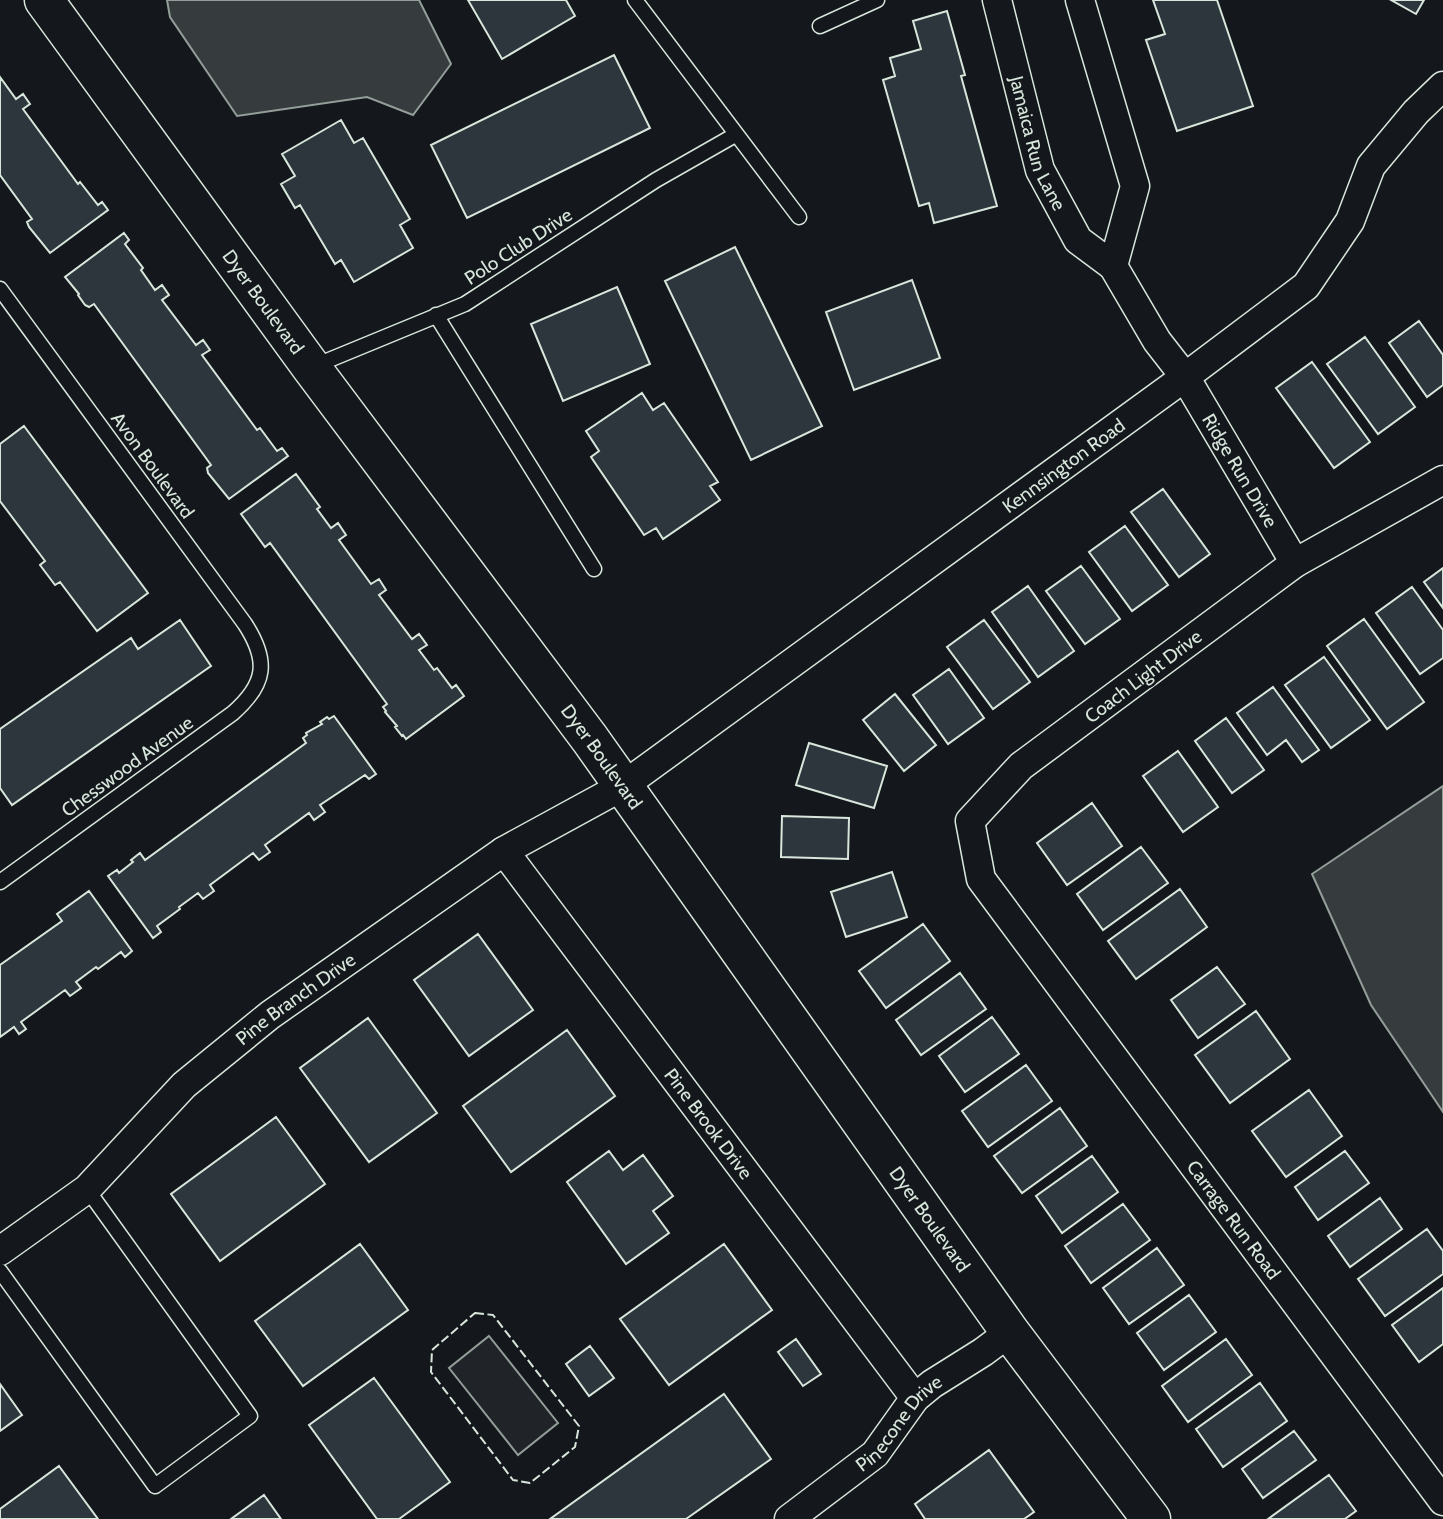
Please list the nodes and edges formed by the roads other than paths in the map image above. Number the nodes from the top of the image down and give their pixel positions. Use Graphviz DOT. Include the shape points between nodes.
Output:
graph roads {
  1 [pos="44,0"];
  2 [pos="635,0"];
  3 [pos="877,0"];
  4 [pos="997,0"];
  5 [pos="1080,0"];
  6 [pos="820,26"];
  7 [pos="1443,86"];
  8 [pos="735,135"];
  9 [pos="799,217"];
  10 [pos="1113,266"];
  11 [pos="0,289"];
  12 [pos="436,316"];
  13 [pos="311,367"];
  14 [pos="1185,377"];
  15 [pos="1443,480"];
  16 [pos="1296,563"];
  17 [pos="594,569"];
  18 [pos="262,669"];
  19 [pos="623,786"];
  20 [pos="504,851"];
  21 [pos="0,881"];
  22 [pos="1025,938"];
  23 [pos="87,1189"];
  24 [pos="0,1251"];
  25 [pos="0,1271"];
  26 [pos="1010,1332"];
  27 [pos="915,1398"];
  28 [pos="1440,1492"];
  29 [pos="1149,1518"];
  30 [pos="789,1519"];
  1 -- 13 [label="main road, Dyer Boulevard"];
  2 -- 8 [label="lane"];
  3 -- 6 [label="lane"];
  4 -- 10 [label="street, Jamaica Run Lane" via="1040,170 1078,240"];
  5 -- 10 [label="street" via="1135,186"];
  7 -- 14 [label="street, Kennsington Road" via="1371,166 1350,221 1306,286"];
  8 -- 9 [label="lane"];
  8 -- 12 [label="lane, Polo Club Drive" via="656,180 465,304"];
  10 -- 14 [label="street, Jamaica Run Lane" via="1157,341"];
  11 -- 18 [label="lane, Avon Boulevard" via="245,624"];
  12 -- 13 [label="lane, Polo Club Drive"];
  12 -- 17 [label="lane"];
  13 -- 19 [label="main road, Dyer Boulevard"];
  14 -- 16 [label="street, Ridge Run Drive"];
  14 -- 19 [label="street, Kennsington Road"];
  15 -- 16 [label="street, Coach Light Drive"];
  16 -- 22 [label="street, Coach Light Drive" via="1021,766 970,821 981,879"];
  18 -- 21 [label="lane, Chesswood Avenue" via="258,684 233,713"];
  19 -- 20 [label="street, Pine Branch Drive"];
  19 -- 26 [label="main road, Dyer Boulevard"];
  20 -- 23 [label="street, Pine Branch Drive" via="216,1058 184,1085"];
  20 -- 27 [label="street, Pine Brook Drive"];
  22 -- 28 [label="street, Carrage Run Road"];
  23 -- 24 [label="street, Pine Branch Drive"];
  23 -- 25 [label="lane" via="250,1416 155,1486"];
  26 -- 27 [label="street, Pinecone Drive"];
  26 -- 29 [label="main road, Dyer Boulevard"];
  27 -- 30 [label="street, Pinecone Drive" via="875,1454"];
}
